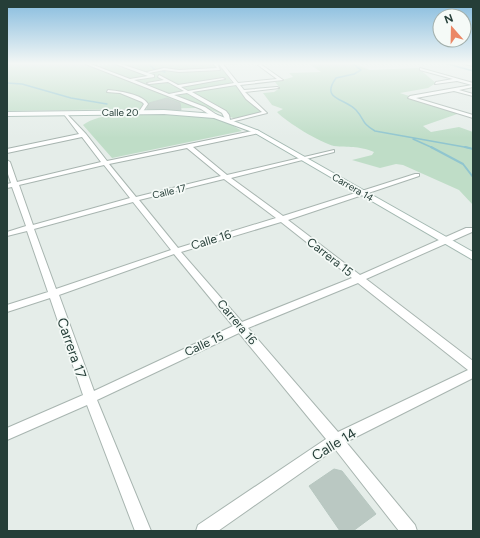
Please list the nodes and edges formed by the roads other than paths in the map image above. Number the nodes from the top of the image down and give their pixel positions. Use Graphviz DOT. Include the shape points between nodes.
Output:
graph roads {
  1 [pos="149,88"];
  2 [pos="182,88"];
  3 [pos="208,88"];
  4 [pos="275,88"];
  5 [pos="457,88"];
  6 [pos="453,89"];
  7 [pos="243,90"];
  8 [pos="108,91"];
  9 [pos="188,91"];
  10 [pos="167,95"];
  11 [pos="473,95"];
  12 [pos="140,112"];
  13 [pos="65,113"];
  14 [pos="7,114"];
  15 [pos="214,116"];
  16 [pos="472,116"];
  17 [pos="230,120"];
  18 [pos="257,132"];
  19 [pos="84,135"];
  20 [pos="188,146"];
  21 [pos="332,150"];
  22 [pos="7,151"];
  23 [pos="302,158"];
  24 [pos="7,162"];
  25 [pos="106,163"];
  26 [pos="417,176"];
  27 [pos="227,178"];
  28 [pos="11,185"];
  29 [pos="364,193"];
  30 [pos="135,199"];
  31 [pos="282,219"];
  32 [pos="30,228"];
  33 [pos="469,230"];
  34 [pos="7,234"];
  35 [pos="446,240"];
  36 [pos="176,251"];
  37 [pos="473,257"];
  38 [pos="358,279"];
  39 [pos="53,294"];
  40 [pos="7,308"];
  41 [pos="241,327"];
  42 [pos="473,367"];
  43 [pos="473,373"];
  44 [pos="90,398"];
  45 [pos="7,434"];
  46 [pos="336,440"];
  47 [pos="144,531"];
  48 [pos="204,531"];
  49 [pos="409,531"];
  1 -- 10 [label="street"];
  2 -- 9 [label="street"];
  3 -- 9 [label="street"];
  4 -- 7 [label="street"];
  5 -- 6 [label="street"];
  6 -- 11 [label="street"];
  6 -- 16 [label="street" via="410,97"];
  7 -- 17 [label="street" via="265,113"];
  8 -- 12 [label="street" via="121,92 144,101 146,104"];
  9 -- 10 [label="street"];
  9 -- 17 [label="street" via="224,112"];
  10 -- 15 [label="street" via="203,108"];
  12 -- 13 [label="main road, Calle 20"];
  12 -- 15 [label="main road, Calle 20"];
  13 -- 14 [label="main road, Calle 20"];
  13 -- 19 [label="street, Carrera 16"];
  15 -- 17 [label="main road, Calle 20"];
  17 -- 18 [label="main road, Carrera 14"];
  18 -- 20 [label="street"];
  18 -- 23 [label="main road, Carrera 14"];
  19 -- 22 [label="street"];
  19 -- 25 [label="street, Carrera 16"];
  20 -- 25 [label="street"];
  20 -- 27 [label="street, Carrera 15"];
  21 -- 23 [label="street, Calle 17"];
  23 -- 27 [label="street, Calle 17"];
  23 -- 29 [label="main road, Carrera 14"];
  24 -- 28 [label="street, Carrera 17"];
  25 -- 28 [label="street"];
  25 -- 30 [label="street, Carrera 16"];
  26 -- 29 [label="street, Calle 16"];
  27 -- 30 [label="street, Calle 17"];
  27 -- 31 [label="street, Carrera 15"];
  28 -- 32 [label="street, Carrera 17"];
  29 -- 31 [label="street, Calle 16"];
  29 -- 35 [label="main road, Carrera 14"];
  30 -- 32 [label="street, Calle 17"];
  30 -- 36 [label="street, Carrera 16"];
  31 -- 36 [label="street, Calle 16"];
  31 -- 38 [label="street, Carrera 15"];
  32 -- 34 [label="street, Calle 17"];
  32 -- 39 [label="street, Carrera 17"];
  33 -- 35 [label="street, Calle 15"];
  35 -- 37 [label="main road, Carrera 14"];
  35 -- 38 [label="street, Calle 15"];
  36 -- 39 [label="street, Calle 16"];
  36 -- 41 [label="street, Carrera 16"];
  38 -- 41 [label="street, Calle 15"];
  38 -- 42 [label="street, Carrera 15"];
  39 -- 40 [label="street, Calle 16"];
  39 -- 44 [label="street, Carrera 17"];
  41 -- 44 [label="street, Calle 15"];
  41 -- 46 [label="street, Carrera 16"];
  43 -- 46 [label="street, Calle 14"];
  44 -- 45 [label="street, Calle 15"];
  44 -- 47 [label="street, Carrera 17"];
  46 -- 48 [label="street, Calle 14"];
  46 -- 49 [label="street, Carrera 16"];
}
